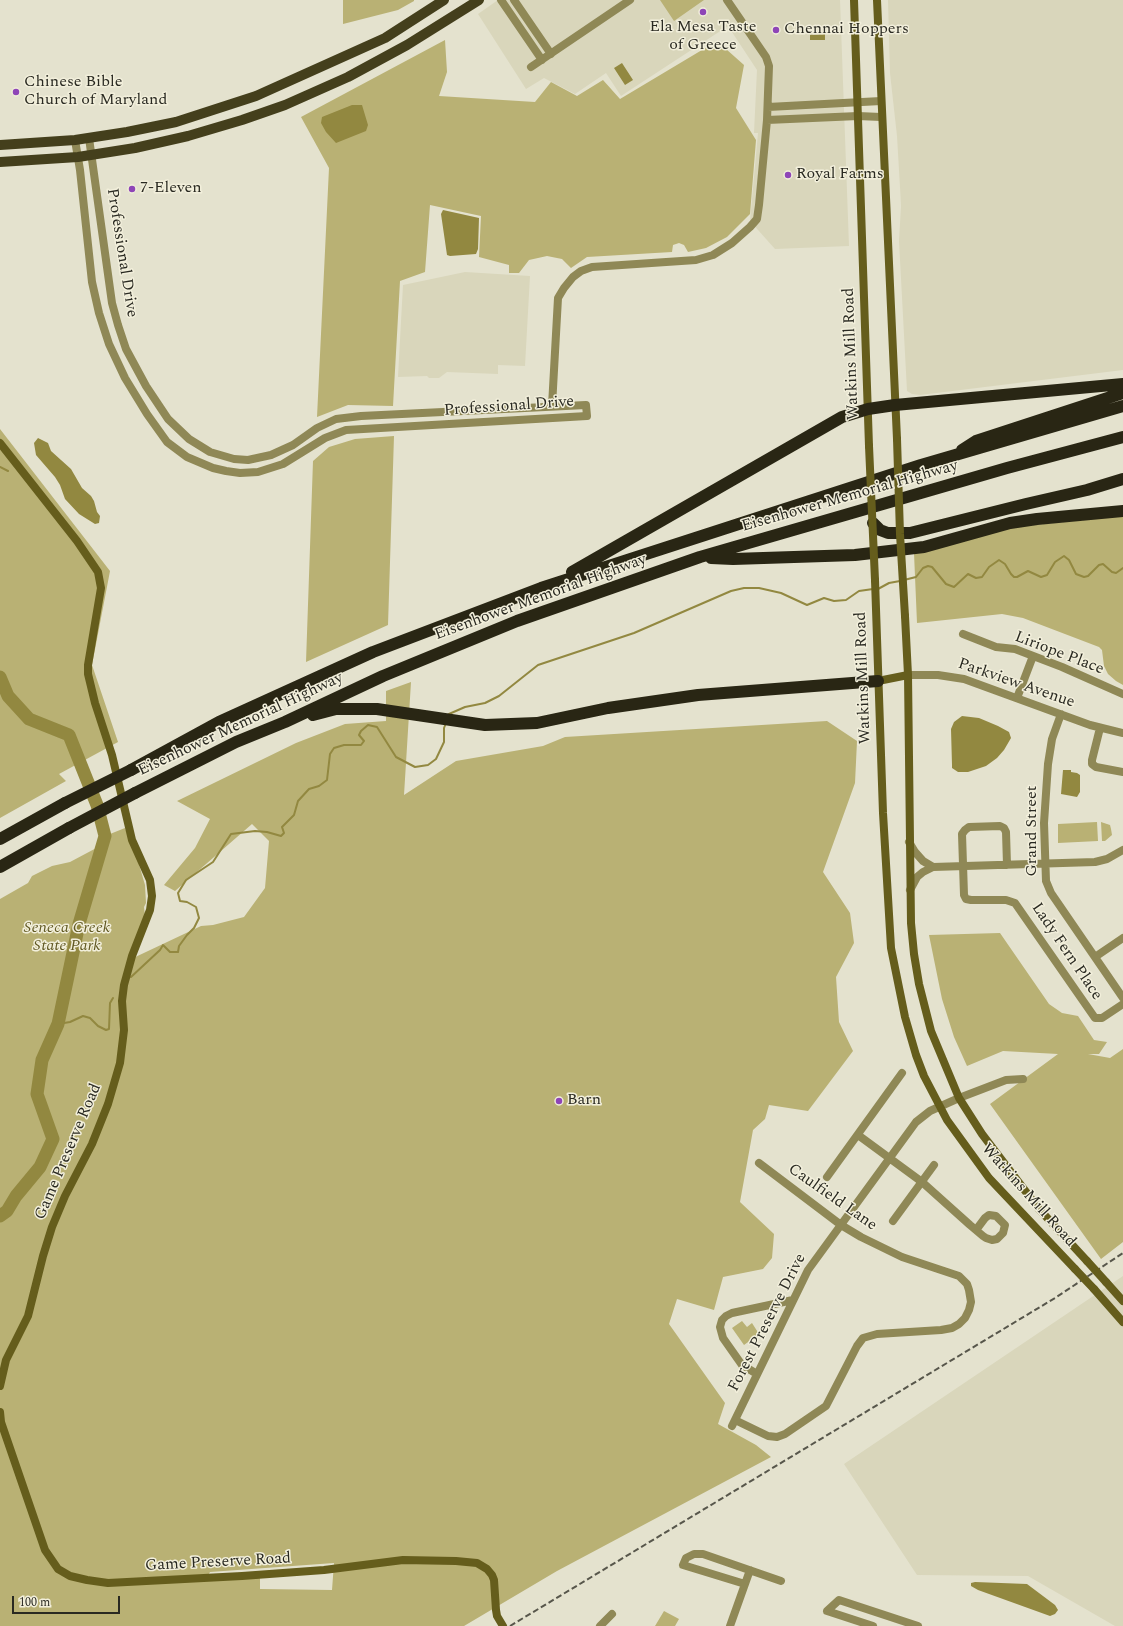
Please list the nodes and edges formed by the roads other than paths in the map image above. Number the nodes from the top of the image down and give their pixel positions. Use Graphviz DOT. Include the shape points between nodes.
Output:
graph roads {
  1 [pos="444,0"];
  2 [pos="479,0"];
  3 [pos="501,0"];
  4 [pos="514,0"];
  5 [pos="630,0"];
  6 [pos="727,0"];
  7 [pos="854,0"];
  8 [pos="876,0"];
  9 [pos="551,54"];
  10 [pos="542,60"];
  11 [pos="531,67"];
  12 [pos="881,101"];
  13 [pos="858,102"];
  14 [pos="768,107"];
  15 [pos="858,116"];
  16 [pos="882,117"];
  17 [pos="767,120"];
  18 [pos="88,138"];
  19 [pos="75,140"];
  20 [pos="0,145"];
  21 [pos="92,155"];
  22 [pos="78,157"];
  23 [pos="0,162"];
  24 [pos="1123,384"];
  25 [pos="1123,393"];
  26 [pos="895,405"];
  27 [pos="552,406"];
  28 [pos="1123,406"];
  29 [pos="868,408"];
  30 [pos="1123,437"];
  31 [pos="0,442"];
  32 [pos="953,457"];
  33 [pos="1123,479"];
  34 [pos="1123,511"];
  35 [pos="873,523"];
  36 [pos="905,534"];
  37 [pos="700,557"];
  38 [pos="541,588"];
  39 [pos="963,634"];
  40 [pos="1033,656"];
  41 [pos="908,675"];
  42 [pos="878,681"];
  43 [pos="1123,694"];
  44 [pos="1017,698"];
  45 [pos="1061,714"];
  46 [pos="284,722"];
  47 [pos="1100,728"];
  48 [pos="1123,729"];
  49 [pos="1113,731"];
  50 [pos="1123,733"];
  51 [pos="1123,772"];
  52 [pos="0,839"];
  53 [pos="909,842"];
  54 [pos="1123,850"];
  55 [pos="1045,864"];
  56 [pos="1007,865"];
  57 [pos="964,866"];
  58 [pos="0,867"];
  59 [pos="934,867"];
  60 [pos="909,890"];
  61 [pos="1123,938"];
  62 [pos="1095,958"];
  63 [pos="1123,998"];
  64 [pos="1123,1004"];
  65 [pos="902,1073"];
  66 [pos="1023,1079"];
  67 [pos="959,1098"];
  68 [pos="939,1106"];
  69 [pos="858,1135"];
  70 [pos="890,1158"];
  71 [pos="759,1163"];
  72 [pos="934,1165"];
  73 [pos="827,1177"];
  74 [pos="922,1182"];
  75 [pos="894,1221"];
  76 [pos="841,1225"];
  77 [pos="976,1230"];
  78 [pos="793,1300"];
  79 [pos="1123,1300"];
  80 [pos="1123,1322"];
  81 [pos="757,1374"];
  82 [pos="0,1386"];
  83 [pos="0,1412"];
  84 [pos="733,1423"];
  85 [pos="750,1570"];
  86 [pos="781,1581"];
  87 [pos="745,1584"];
  88 [pos="612,1614"];
  89 [pos="863,1624"];
  90 [pos="502,1626"];
  91 [pos="600,1626"];
  92 [pos="730,1626"];
  93 [pos="873,1626"];
  94 [pos="918,1626"];
  1 -- 18 [label="main road" via="385,38 256,96 176,122"];
  2 -- 21 [label="main road" via="407,45 348,77 285,105 188,136"];
  3 -- 10 [label="street"];
  4 -- 9 [label="street"];
  5 -- 9 [label="street"];
  6 -- 14 [label="street" via="768,62"];
  7 -- 13 [label="main road, Watkins Mill Road"];
  8 -- 12 [label="main road, Watkins Mill Road"];
  9 -- 10 [label="street"];
  10 -- 11 [label="street"];
  12 -- 13 [label="street"];
  12 -- 16 [label="main road, Watkins Mill Road"];
  13 -- 14 [label="street"];
  13 -- 15 [label="main road, Watkins Mill Road"];
  14 -- 17 [label="street"];
  15 -- 16 [label="street"];
  15 -- 17 [label="street"];
  15 -- 29 [label="main road, Watkins Mill Road"];
  16 -- 26 [label="main road, Watkins Mill Road"];
  17 -- 27 [label="street" via="758,215 750,228 732,243 713,255 696,260 592,267 581,272 564,288 558,298"];
  18 -- 19 [label="main road"];
  18 -- 21 [label="street, Professional Drive"];
  19 -- 20 [label="main road"];
  19 -- 22 [label="street, Professional Drive"];
  21 -- 22 [label="main road"];
  21 -- 27 [label="street, Professional Drive" via="112,303 126,348 146,386 168,419 188,439 210,452 248,460 271,455 336,419"];
  22 -- 23 [label="main road"];
  22 -- 27 [label="street, Professional Drive" via="92,282 109,344 125,378 147,414 167,442 187,457 226,471 258,472 283,464 325,438 346,430 587,416 586,405"];
  24 -- 26 [label="highway"];
  25 -- 32 [label="highway" via="976,441"];
  26 -- 29 [label="highway"];
  26 -- 36 [label="main road, Watkins Mill Road, bridge"];
  28 -- 32 [label="highway"];
  29 -- 35 [label="main road, Watkins Mill Road, bridge"];
  29 -- 38 [label="highway" via="842,417"];
  30 -- 37 [label="highway, Eisenhower Memorial Highway"];
  31 -- 82 [label="main road, Game Preserve Road" via="98,572 101,588 88,674 112,755 132,840 150,880 152,896 150,910 124,984 124,1030 120,1064 108,1104 92,1144 52,1227 28,1316 6,1360"];
  32 -- 38 [label="highway" via="921,465"];
  33 -- 36 [label="highway"];
  34 -- 37 [label="highway" via="1037,518 924,547 855,555 733,559"];
  35 -- 36 [label="highway" via="888,533"];
  35 -- 42 [label="main road, Watkins Mill Road, bridge"];
  36 -- 41 [label="main road, Watkins Mill Road, bridge"];
  37 -- 46 [label="highway, Eisenhower Memorial Highway" via="517,621 383,676"];
  38 -- 52 [label="highway, bridge" via="374,652 219,722"];
  39 -- 40 [label="street, Liriope Place" via="973,634 996,647 1011,647"];
  40 -- 43 [label="street, Liriope Place"];
  40 -- 44 [label="street"];
  41 -- 42 [label="main road"];
  41 -- 44 [label="street, Parkview Avenue" via="964,678"];
  41 -- 53 [label="main road, Watkins Mill Road"];
  42 -- 46 [label="highway" via="698,695 608,708 537,723 485,725 377,709 336,709"];
  42 -- 68 [label="main road, Watkins Mill Road" via="891,948 904,1017 916,1055"];
  44 -- 45 [label="street, Parkview Avenue"];
  45 -- 47 [label="street, Parkview Avenue"];
  45 -- 55 [label="street, Grand Street" via="1048,760 1044,818"];
  46 -- 58 [label="highway, Eisenhower Memorial Highway, bridge" via="236,742 135,793"];
  47 -- 49 [label="street, Parkview Avenue"];
  47 -- 51 [label="street" via="1092,764"];
  48 -- 49 [label="street, Parkview Avenue"];
  49 -- 50 [label="street, Parkview Avenue"];
  53 -- 59 [label="street" via="923,861"];
  53 -- 60 [label="main road, Watkins Mill Road"];
  54 -- 55 [label="street" via="1101,861"];
  55 -- 56 [label="street"];
  55 -- 62 [label="street, Grand Street" via="1049,890"];
  56 -- 57 [label="street"];
  56 -- 57 [label="street" via="1006,832 1000,826 969,827 965,830 962,834"];
  57 -- 59 [label="street"];
  57 -- 64 [label="street, Lady Fern Place" via="966,899 1006,900 1015,903 1095,1018 1102,1018"];
  59 -- 60 [label="street" via="918,876"];
  60 -- 67 [label="main road, Watkins Mill Road" via="914,954 925,1008 936,1045"];
  61 -- 62 [label="street"];
  62 -- 63 [label="street, Grand Street"];
  65 -- 69 [label="street"];
  66 -- 67 [label="street, Forest Preserve Drive" via="1006,1080"];
  67 -- 68 [label="street, Forest Preserve Drive"];
  67 -- 79 [label="main road, Watkins Mill Road, bridge" via="1004,1165 1039,1209"];
  68 -- 70 [label="street, Forest Preserve Drive" via="916,1122"];
  68 -- 80 [label="main road, Watkins Mill Road, bridge" via="989,1178"];
  69 -- 70 [label="street"];
  69 -- 73 [label="street"];
  70 -- 74 [label="street"];
  70 -- 76 [label="street, Forest Preserve Drive"];
  71 -- 76 [label="street, Caulfield Lane"];
  72 -- 74 [label="street"];
  74 -- 75 [label="street"];
  74 -- 77 [label="street"];
  76 -- 78 [label="street, Forest Preserve Drive" via="808,1270"];
  76 -- 84 [label="street, Caulfield Lane" via="891,1253 959,1276 970,1290 968,1314 959,1324 948,1330 877,1334 863,1338 856,1346 826,1406 781,1436 768,1436"];
  78 -- 81 [label="street, Forest Preserve Drive"];
  78 -- 81 [label="street" via="732,1313 722,1320 720,1327 723,1338 742,1365"];
  81 -- 84 [label="street, Forest Preserve Drive"];
  83 -- 90 [label="main road, Game Preserve Road" via="1,1422 44,1550 58,1569 70,1576 108,1583 324,1570 403,1560 476,1563 492,1575 497,1616"];
  85 -- 86 [label="street"];
  85 -- 87 [label="street"];
  85 -- 87 [label="street" via="703,1554 694,1554 686,1558 684,1565"];
  87 -- 92 [label="street"];
  88 -- 91 [label="street"];
  89 -- 93 [label="street"];
  89 -- 94 [label="street" via="827,1611 839,1600"];
}
